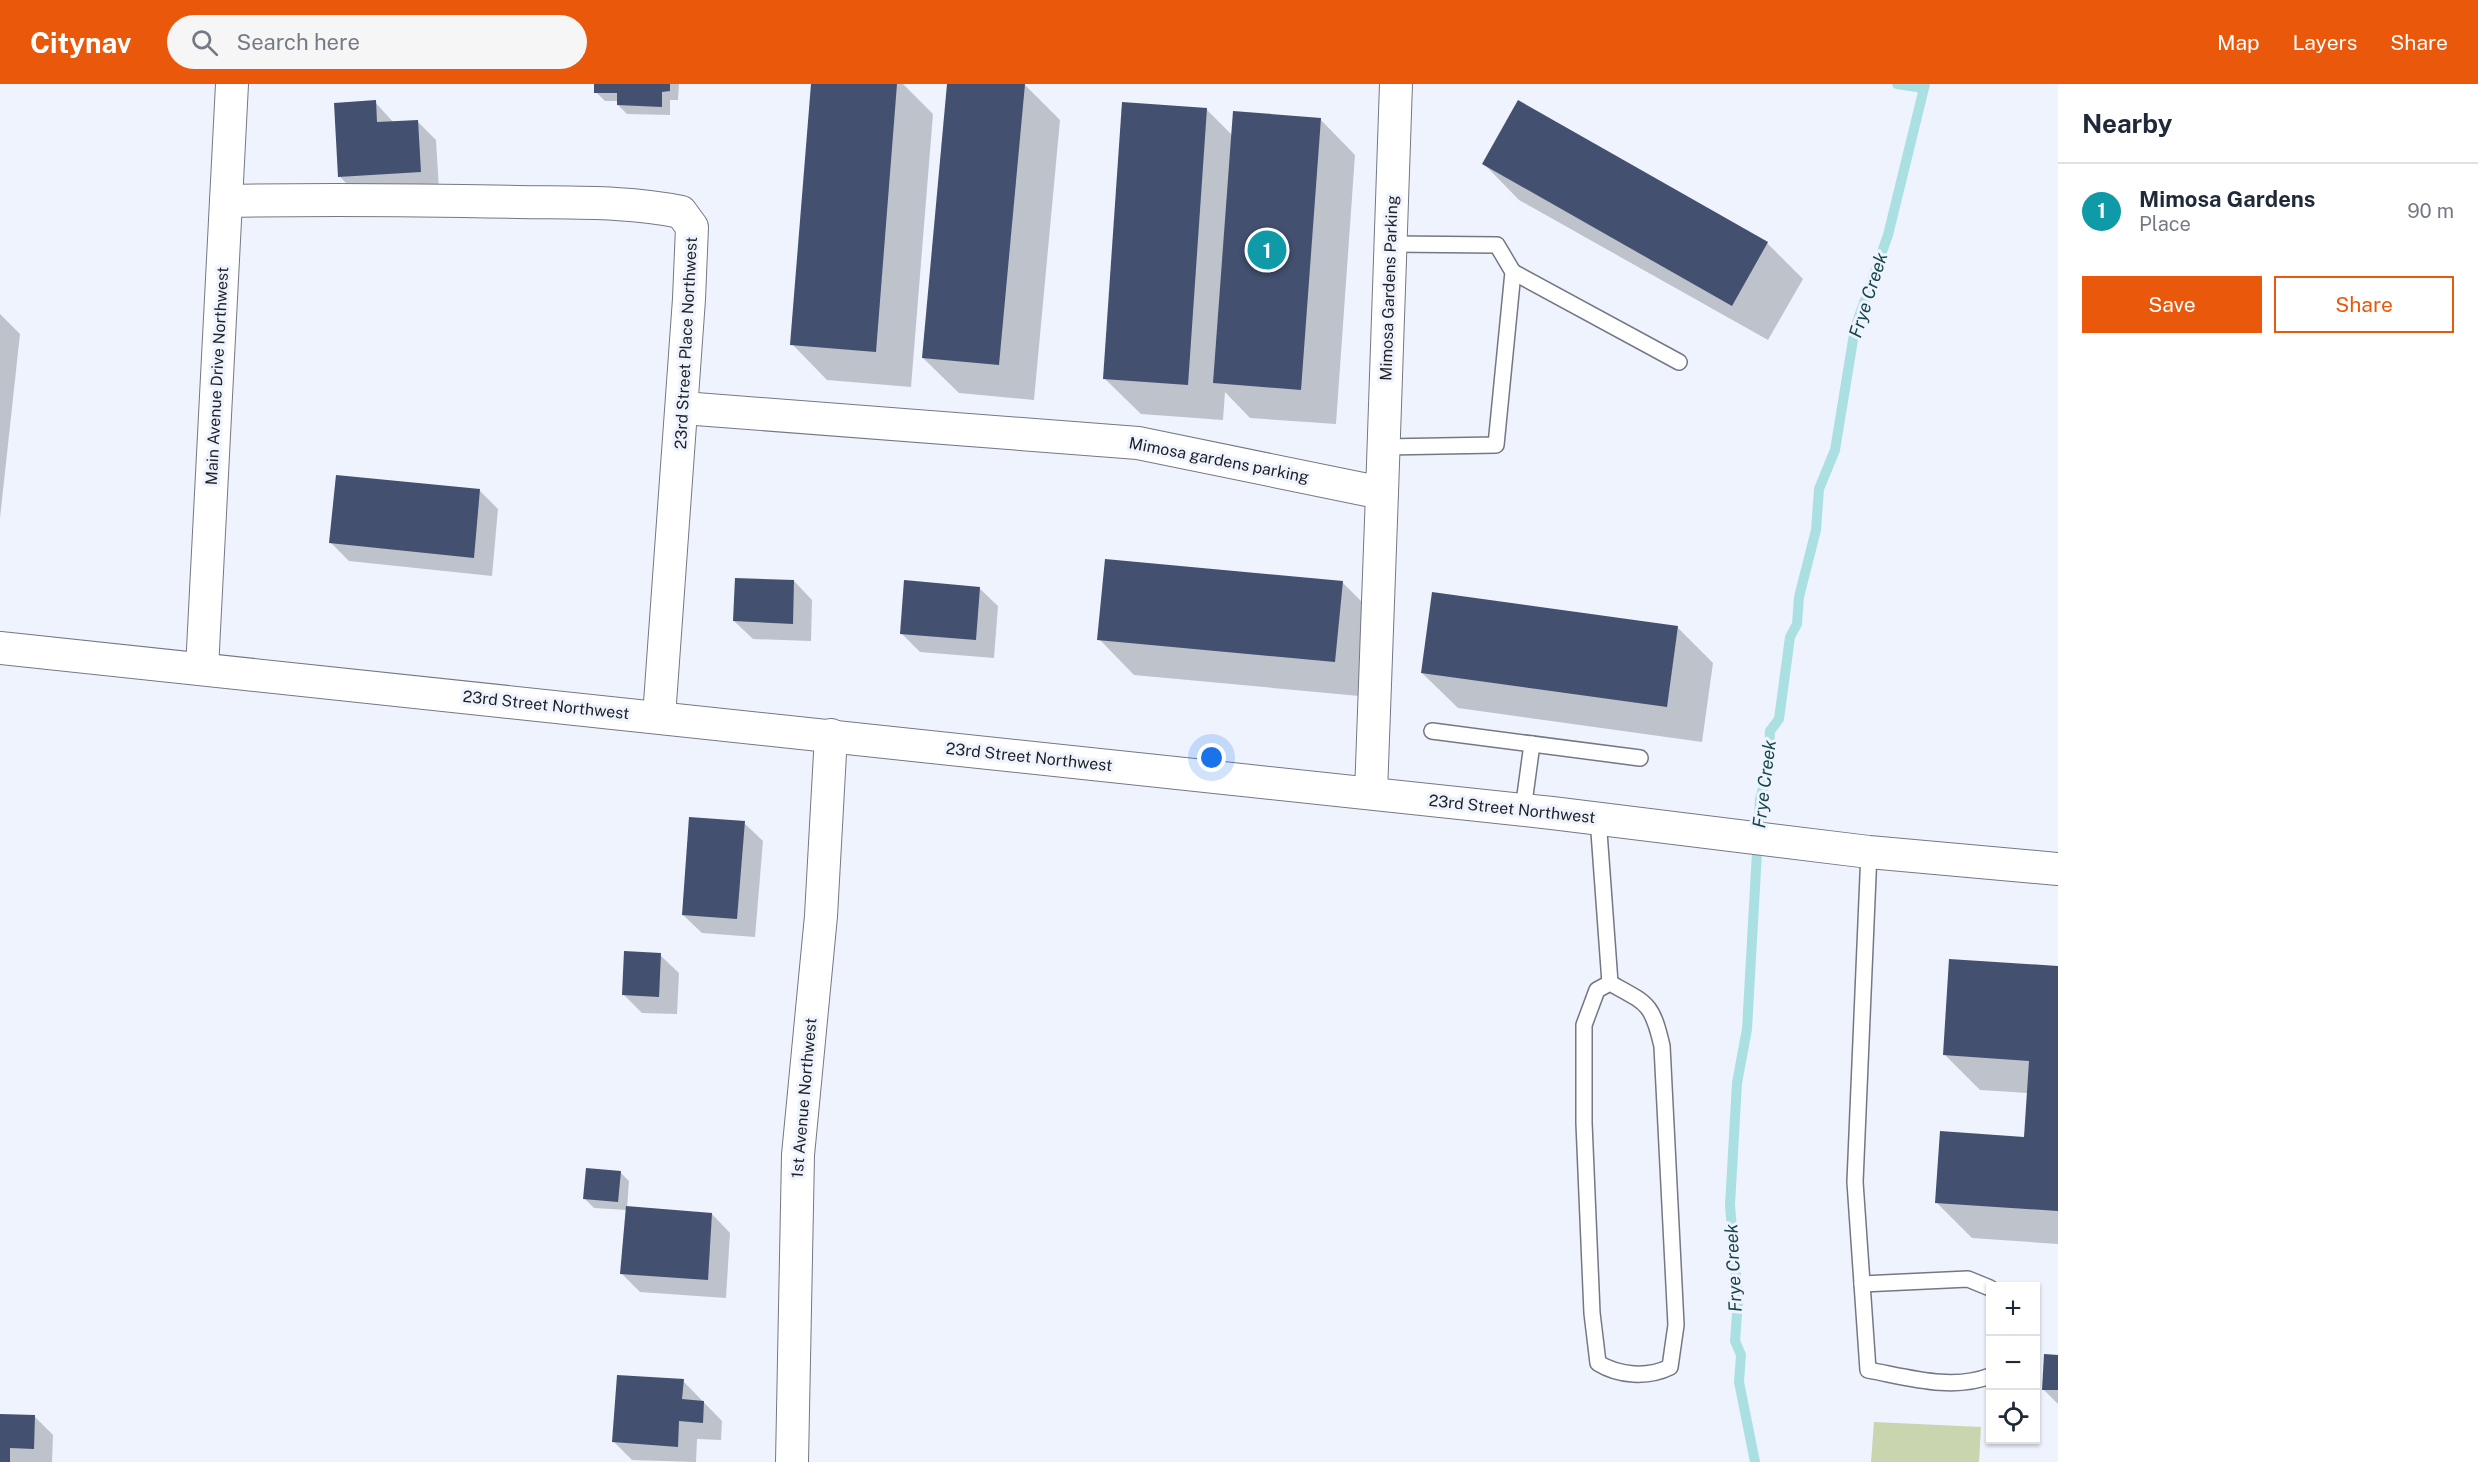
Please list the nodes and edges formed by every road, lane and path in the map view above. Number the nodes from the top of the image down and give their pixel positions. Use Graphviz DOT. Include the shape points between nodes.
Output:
graph roads {
  1 [pos="232,84"];
  2 [pos="1396,84"];
  3 [pos="226,201"];
  4 [pos="1390,244"];
  5 [pos="1513,272"];
  6 [pos="1679,362"];
  7 [pos="684,408"];
  8 [pos="1384,447"];
  9 [pos="1382,493"];
  10 [pos="0,648"];
  11 [pos="202,669"];
  12 [pos="659,717"];
  13 [pos="1432,731"];
  14 [pos="831,735"];
  15 [pos="1532,744"];
  16 [pos="1640,758"];
  17 [pos="1371,794"];
  18 [pos="1523,810"];
  19 [pos="1598,818"];
  20 [pos="1869,852"];
  21 [pos="2058,869"];
  22 [pos="1610,983"];
  23 [pos="1862,1284"];
  24 [pos="1986,1286"];
  25 [pos="1986,1378"];
  26 [pos="792,1462"];
  1 -- 3 [label="street, Main Avenue Drive Northwest"];
  2 -- 4 [label="street, Mimosa Gardens Parking"];
  3 -- 7 [label="street, 23rd Street Place Northwest" via="522,202 658,207 681,212 692,227"];
  3 -- 11 [label="street, Main Avenue Drive Northwest"];
  4 -- 5 [label="lane" via="1497,245"];
  4 -- 8 [label="street, Mimosa Gardens Parking"];
  5 -- 6 [label="lane"];
  5 -- 8 [label="lane" via="1496,445"];
  7 -- 9 [label="street, Mimosa gardens parking" via="1138,443"];
  7 -- 12 [label="street, 23rd Street Place Northwest"];
  8 -- 9 [label="street, Mimosa Gardens Parking"];
  9 -- 17 [label="street"];
  10 -- 11 [label="street, 23rd Street Northwest"];
  11 -- 12 [label="street, 23rd Street Northwest"];
  12 -- 14 [label="street, 23rd Street Northwest"];
  13 -- 15 [label="lane"];
  14 -- 17 [label="street, 23rd Street Northwest"];
  14 -- 26 [label="street, 1st Avenue Northwest" via="821,916 798,1155"];
  15 -- 16 [label="lane"];
  15 -- 18 [label="lane"];
  17 -- 18 [label="street, 23rd Street Northwest"];
  18 -- 19 [label="street, 23rd Street Northwest"];
  19 -- 20 [label="street, 23rd Street Northwest"];
  19 -- 22 [label="lane"];
  20 -- 21 [label="street, 23rd Street Northwest"];
  20 -- 23 [label="lane" via="1855,1182"];
  22 -- 22 [label="lane" via="1597,990 1584,1025 1592,1312 1598,1363 1614,1373 1658,1372 1670,1366 1676,1325 1662,1046 1655,1017 1646,1003"];
  23 -- 24 [label="lane" via="1968,1279"];
  23 -- 25 [label="lane" via="1868,1370 1936,1382 1974,1382"];
}
